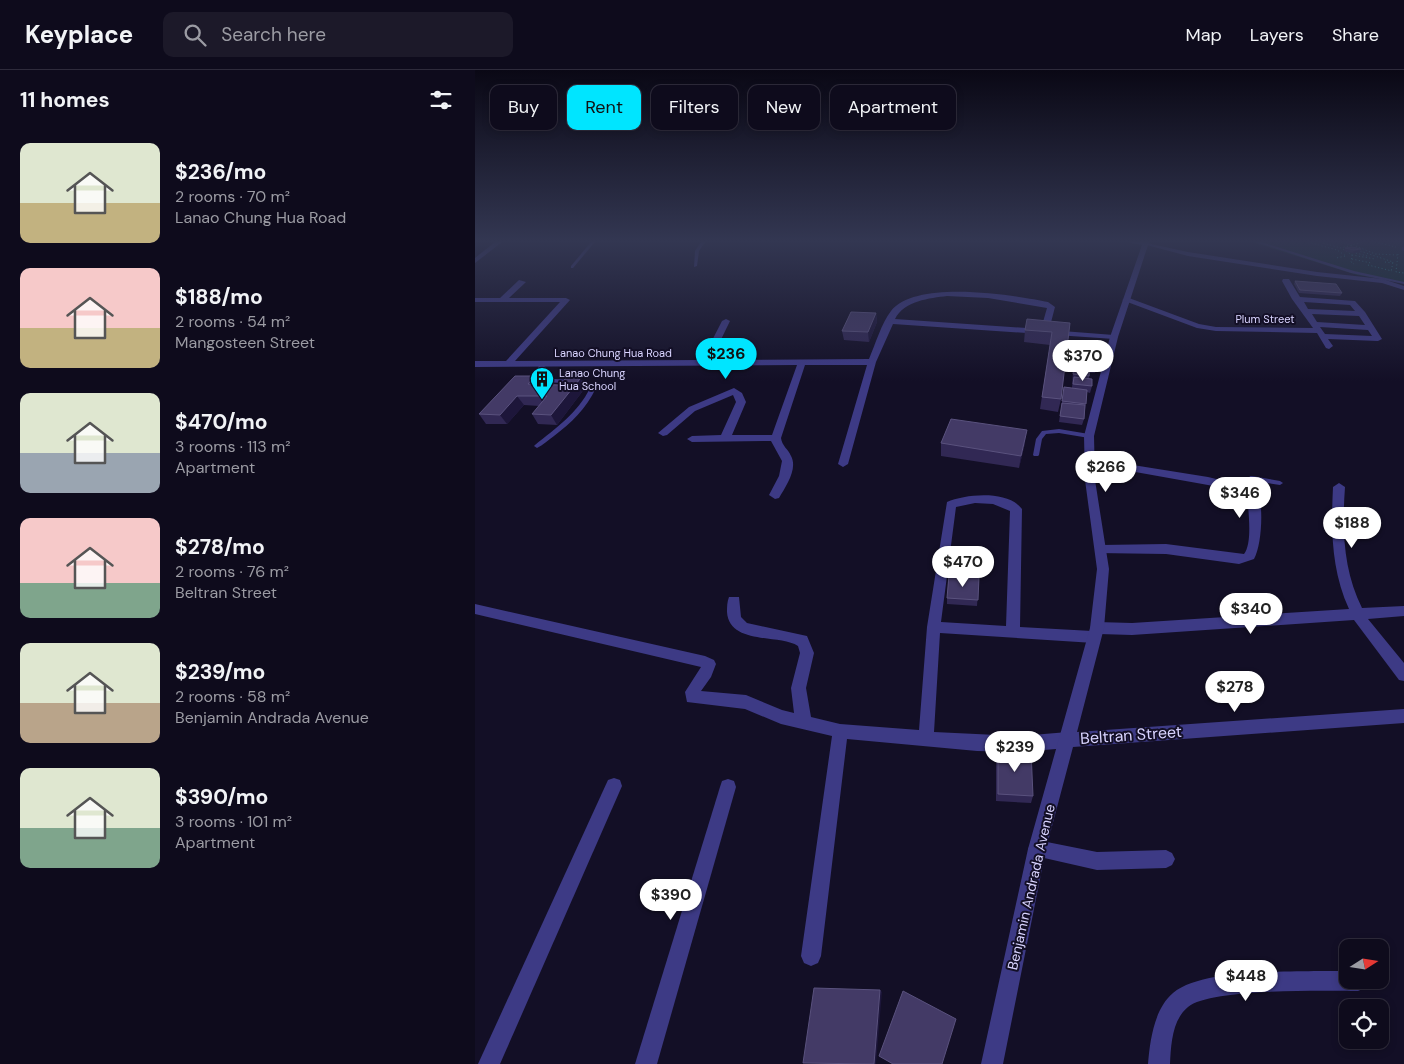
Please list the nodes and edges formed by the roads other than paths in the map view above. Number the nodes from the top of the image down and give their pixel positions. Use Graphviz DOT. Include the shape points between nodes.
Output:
graph roads {
  1 [pos="515,288"];
  2 [pos="1130,288"];
  3 [pos="1291,288"];
  4 [pos="1297,299"];
  5 [pos="475,300"];
  6 [pos="502,300"];
  7 [pos="1126,300"];
  8 [pos="1305,311"];
  9 [pos="1362,314"];
  10 [pos="726,321"];
  11 [pos="892,321"];
  12 [pos="1372,328"];
  13 [pos="1318,330"];
  14 [pos="1045,331"];
  15 [pos="1114,337"];
  16 [pos="1329,346"];
  17 [pos="802,362"];
  18 [pos="872,362"];
  19 [pos="475,364"];
  20 [pos="508,364"];
  21 [pos="543,364"];
  22 [pos="705,364"];
  23 [pos="663,433"];
  24 [pos="1089,436"];
  25 [pos="777,438"];
  26 [pos="692,439"];
  27 [pos="725,439"];
  28 [pos="537,446"];
  29 [pos="1036,455"];
  30 [pos="1089,461"];
  31 [pos="843,464"];
  32 [pos="1280,483"];
  33 [pos="1339,486"];
  34 [pos="1253,492"];
  35 [pos="775,495"];
  36 [pos="1101,550"];
  37 [pos="734,601"];
  38 [pos="475,609"];
  39 [pos="1404,611"];
  40 [pos="1358,614"];
  41 [pos="934,627"];
  42 [pos="1013,630"];
  43 [pos="1096,633"];
  44 [pos="1404,675"];
  45 [pos="1404,716"];
  46 [pos="805,722"];
  47 [pos="840,731"];
  48 [pos="926,739"];
  49 [pos="1068,740"];
  50 [pos="614,786"];
  51 [pos="728,788"];
  52 [pos="1037,849"];
  53 [pos="1165,859"];
  54 [pos="811,956"];
  55 [pos="1339,981"];
  56 [pos="489,1064"];
  57 [pos="646,1064"];
  58 [pos="992,1064"];
  59 [pos="1159,1064"];
  1 -- 6 [label="street"];
  2 -- 7 [label="street, Benjamin Andrada Avenue"];
  3 -- 4 [label="street"];
  4 -- 8 [label="street"];
  4 -- 9 [label="street" via="1348,302"];
  5 -- 6 [label="street"];
  6 -- 20 [label="street" via="566,300"];
  7 -- 13 [label="street, Plum Street" via="1216,330"];
  7 -- 15 [label="street, Benjamin Andrada Avenue"];
  8 -- 9 [label="street"];
  8 -- 13 [label="street"];
  9 -- 12 [label="street"];
  10 -- 22 [label="street"];
  11 -- 14 [label="street"];
  11 -- 14 [label="street" via="895,311 910,302 952,293 970,293 1049,305 1051,310"];
  11 -- 18 [label="street"];
  12 -- 13 [label="street"];
  12 -- 13 [label="street" via="1378,339"];
  13 -- 16 [label="street"];
  14 -- 15 [label="street"];
  15 -- 24 [label="street, Benjamin Andrada Avenue"];
  17 -- 18 [label="street, Lanao Chung Hua Road"];
  17 -- 22 [label="street, Lanao Chung Hua Road"];
  17 -- 25 [label="street"];
  18 -- 31 [label="street"];
  19 -- 20 [label="street, Lanao Chung Hua Road"];
  20 -- 21 [label="street, Lanao Chung Hua Road"];
  21 -- 22 [label="street, Lanao Chung Hua Road"];
  21 -- 28 [label="lane" via="535,378 538,380 586,383 593,388 569,422"];
  23 -- 27 [label="street" via="692,409 734,391 741,402"];
  24 -- 29 [label="lane" via="1044,432"];
  24 -- 30 [label="street, Benjamin Andrada Avenue"];
  25 -- 27 [label="street"];
  25 -- 35 [label="street" via="788,467"];
  26 -- 27 [label="street"];
  30 -- 34 [label="street"];
  30 -- 36 [label="street, Benjamin Andrada Avenue"];
  32 -- 34 [label="lane" via="1252,478"];
  33 -- 40 [label="street" via="1336,532 1339,555"];
  34 -- 36 [label="street" via="1253,544 1251,554 1244,559 1165,549"];
  36 -- 43 [label="street, Benjamin Andrada Avenue" via="1103,569"];
  37 -- 46 [label="street" via="733,617 737,624 802,640 807,647 808,658 799,687 800,710"];
  38 -- 46 [label="street, Beltran Street" via="705,662 709,664 708,668 694,688 692,697 746,702"];
  39 -- 40 [label="street"];
  40 -- 43 [label="street"];
  40 -- 44 [label="street"];
  41 -- 42 [label="street"];
  41 -- 42 [label="street" via="951,505 965,499 993,501 1017,509"];
  41 -- 48 [label="street"];
  42 -- 43 [label="street"];
  43 -- 49 [label="street, Benjamin Andrada Avenue"];
  45 -- 49 [label="street, Beltran Street"];
  46 -- 47 [label="street, Beltran Street"];
  47 -- 48 [label="street, Beltran Street"];
  47 -- 54 [label="street"];
  48 -- 49 [label="street, Beltran Street" via="1020,744"];
  49 -- 52 [label="street, Benjamin Andrada Avenue"];
  50 -- 56 [label="street"];
  51 -- 57 [label="street"];
  52 -- 53 [label="street" via="1097,861"];
  52 -- 58 [label="street, Benjamin Andrada Avenue"];
  55 -- 59 [label="street" via="1256,983 1206,989 1181,998 1165,1020"];
}
